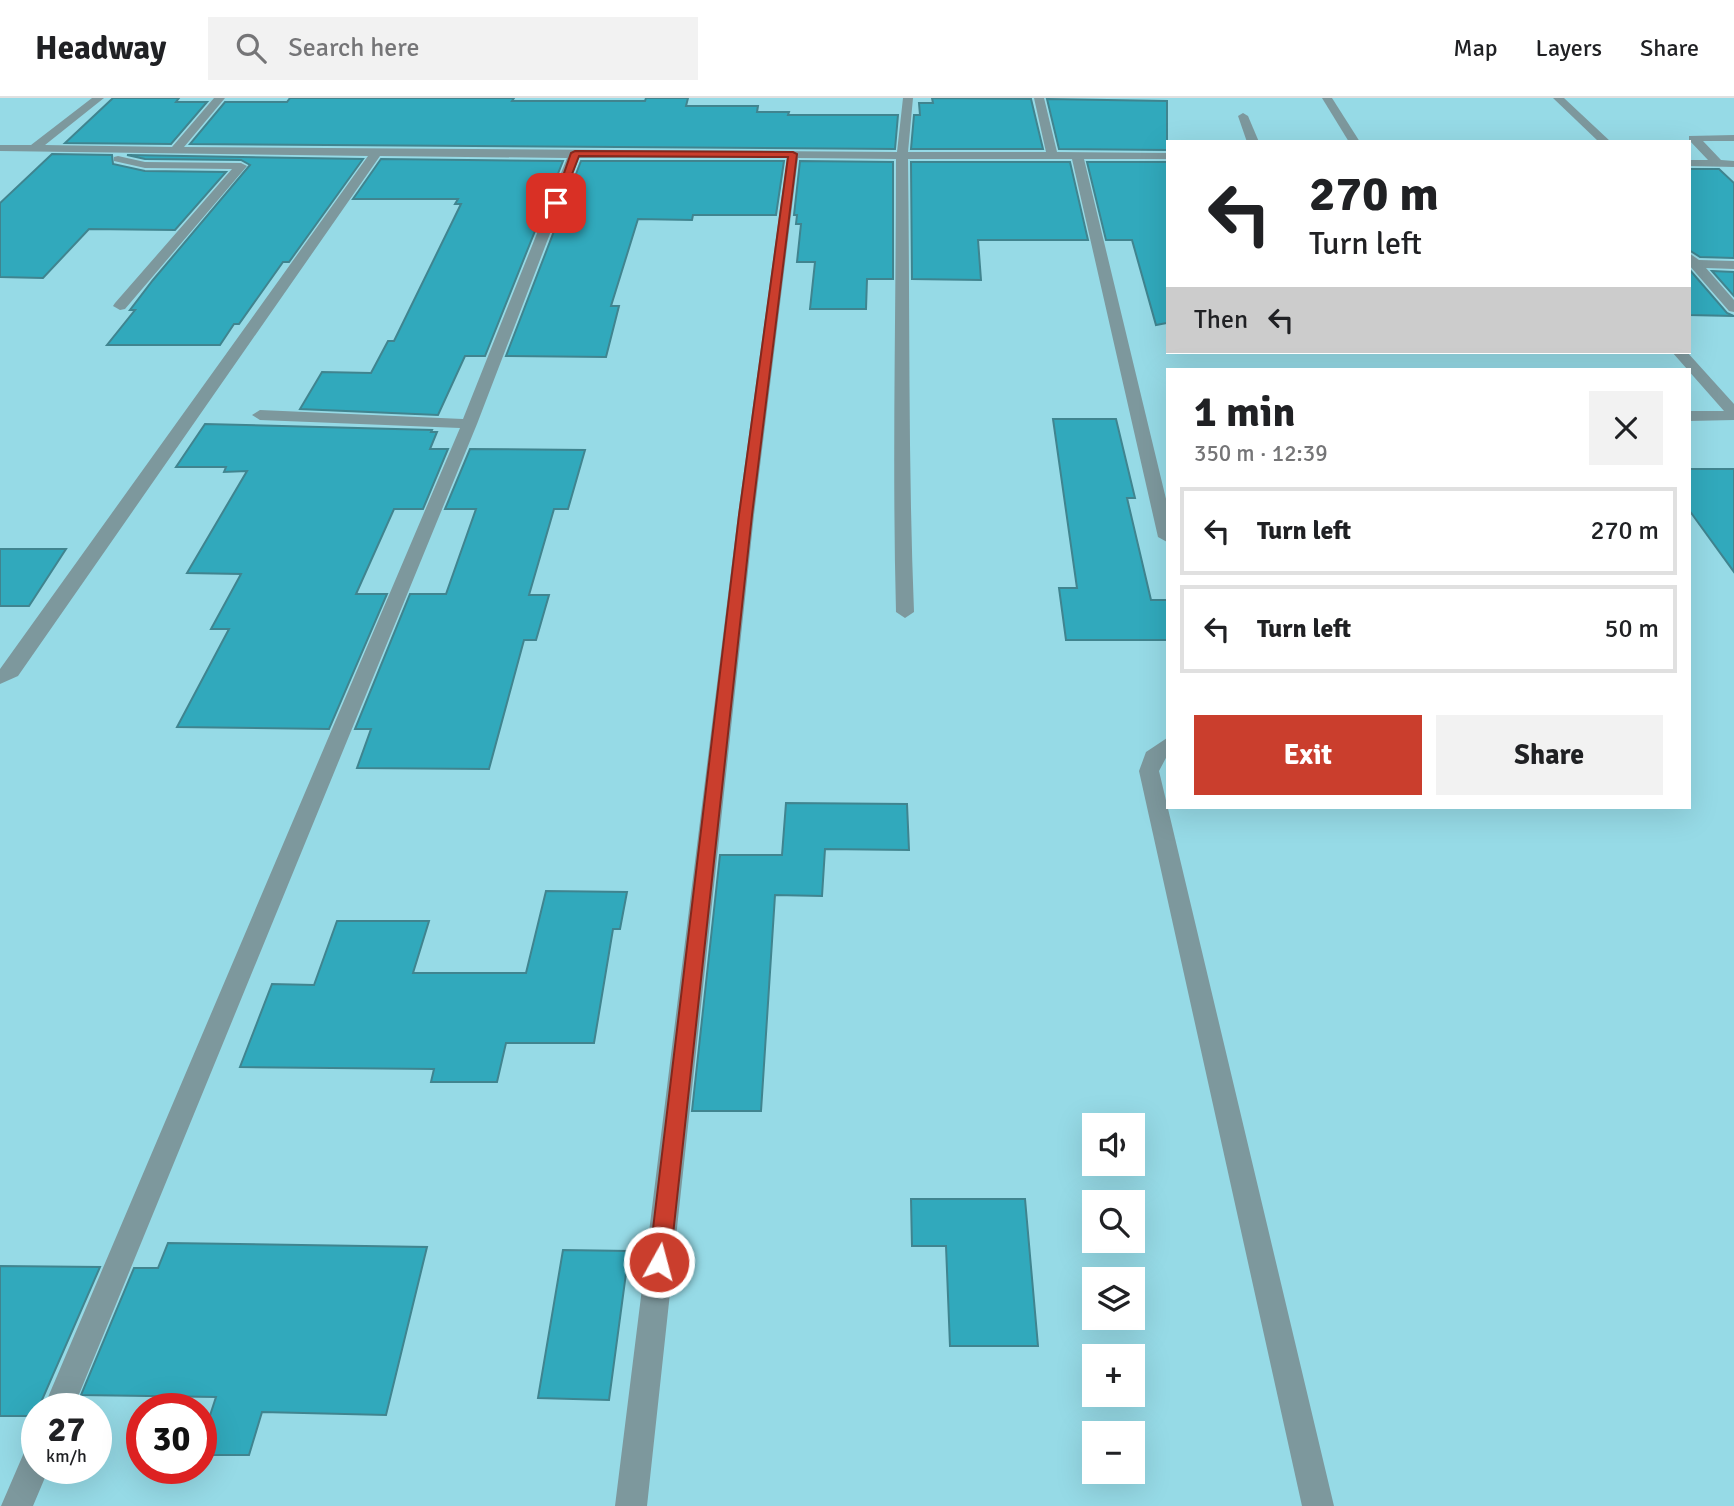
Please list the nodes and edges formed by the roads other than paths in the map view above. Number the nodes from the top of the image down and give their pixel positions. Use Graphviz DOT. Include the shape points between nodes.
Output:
graph roads {
  1 [pos="99,98"];
  2 [pos="220,98"];
  3 [pos="908,98"];
  4 [pos="1039,98"];
  5 [pos="1327,98"];
  6 [pos="1558,98"];
  7 [pos="1243,116"];
  8 [pos="1734,138"];
  9 [pos="1252,140"];
  10 [pos="1354,140"];
  11 [pos="1604,140"];
  12 [pos="0,148"];
  13 [pos="33,149"];
  14 [pos="122,150"];
  15 [pos="175,150"];
  16 [pos="376,153"];
  17 [pos="575,153"];
  18 [pos="793,154"];
  19 [pos="902,154"];
  20 [pos="1052,155"];
  21 [pos="1077,156"];
  22 [pos="1166,156"];
  23 [pos="1691,163"];
  24 [pos="1718,164"];
  25 [pos="1734,164"];
  26 [pos="1692,261"];
  27 [pos="1734,265"];
  28 [pos="120,306"];
  29 [pos="1734,307"];
  30 [pos="1681,354"];
  31 [pos="1734,414"];
  32 [pos="260,415"];
  33 [pos="1691,416"];
  34 [pos="469,424"];
  35 [pos="1166,533"];
  36 [pos="905,612"];
  37 [pos="0,677"];
  38 [pos="1166,746"];
  39 [pos="65,1393"];
  40 [pos="26,1484"];
  41 [pos="17,1506"];
  42 [pos="631,1506"];
  43 [pos="1318,1506"];
  1 -- 13 [label="street"];
  2 -- 15 [label="street"];
  3 -- 19 [label="street"];
  4 -- 20 [label="street"];
  5 -- 10 [label="street"];
  6 -- 11 [label="street"];
  7 -- 9 [label="street"];
  8 -- 24 [label="street" via="1693,138"];
  12 -- 13 [label="street"];
  13 -- 14 [label="street"];
  14 -- 15 [label="street"];
  14 -- 28 [label="street" via="118,161 127,163 241,166"];
  15 -- 16 [label="street"];
  16 -- 17 [label="street"];
  16 -- 37 [label="street" via="19,660"];
  17 -- 18 [label="street"];
  17 -- 34 [label="street"];
  18 -- 19 [label="street"];
  18 -- 42 [label="street" via="746,515"];
  19 -- 20 [label="street"];
  19 -- 36 [label="street" via="904,418 900,468"];
  20 -- 21 [label="street"];
  21 -- 22 [label="street"];
  21 -- 35 [label="street"];
  23 -- 24 [label="street"];
  24 -- 25 [label="street"];
  26 -- 27 [label="street"];
  26 -- 29 [label="street"];
  30 -- 31 [label="street"];
  31 -- 33 [label="street"];
  32 -- 34 [label="street"];
  34 -- 39 [label="street"];
  38 -- 43 [label="street" via="1153,757 1149,771"];
  40 -- 41 [label="street"];
}
